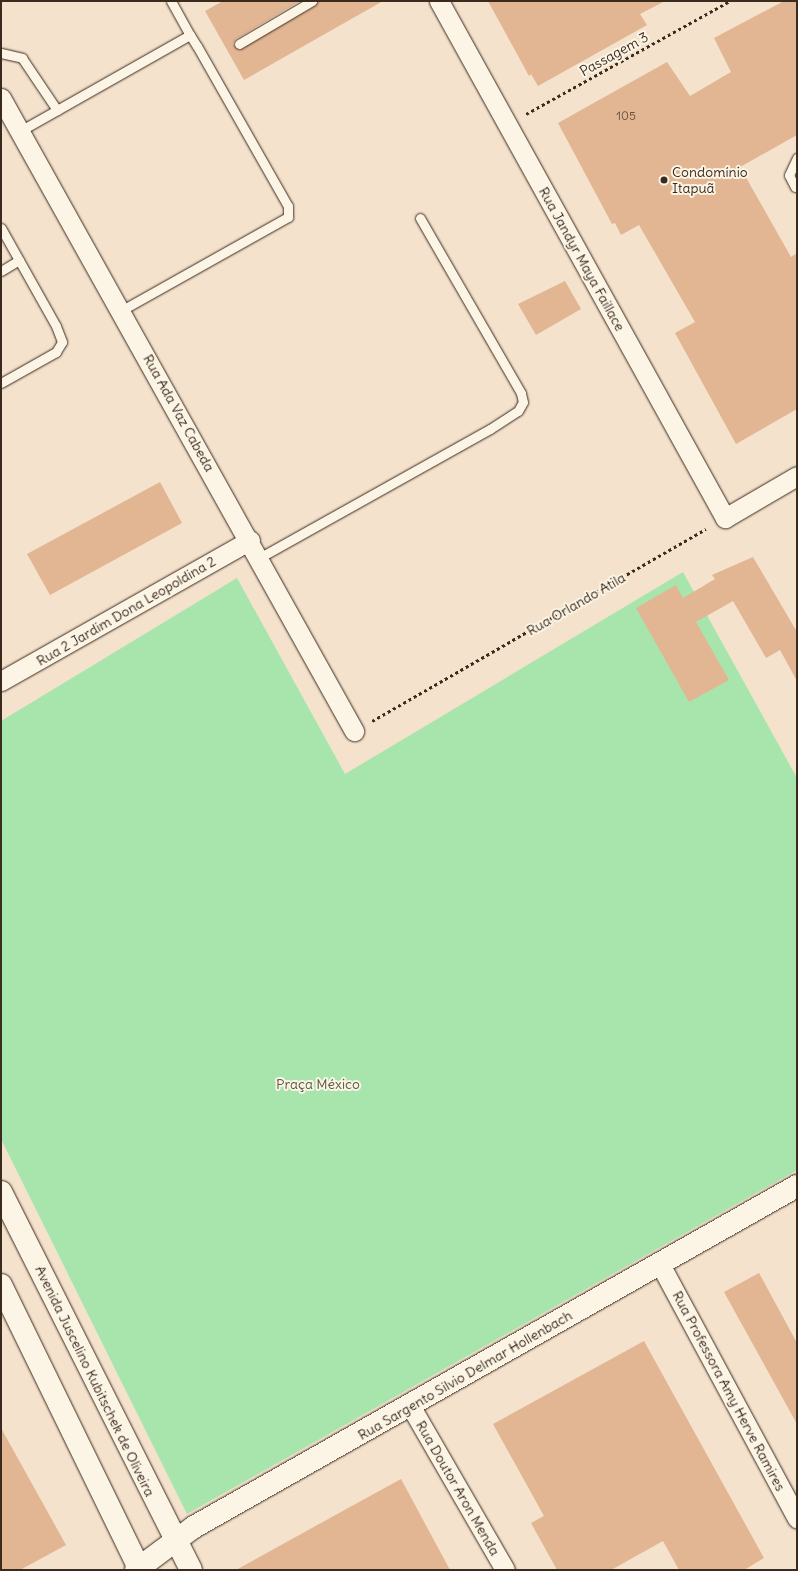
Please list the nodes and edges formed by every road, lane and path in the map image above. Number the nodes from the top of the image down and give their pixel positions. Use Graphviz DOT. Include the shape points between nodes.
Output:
graph roads {
  1 [pos="171,1"];
  2 [pos="312,1"];
  3 [pos="439,1"];
  4 [pos="730,1"];
  5 [pos="190,35"];
  6 [pos="239,44"];
  7 [pos="1,54"];
  8 [pos="1,98"];
  9 [pos="57,110"];
  10 [pos="507,124"];
  11 [pos="20,131"];
  12 [pos="797,158"];
  13 [pos="795,187"];
  14 [pos="420,218"];
  15 [pos="1,228"];
  16 [pos="19,260"];
  17 [pos="1,271"];
  18 [pos="122,310"];
  19 [pos="1,383"];
  20 [pos="797,476"];
  21 [pos="726,518"];
  22 [pos="250,540"];
  23 [pos="259,558"];
  24 [pos="1,681"];
  25 [pos="354,731"];
  26 [pos="797,1186"];
  27 [pos="1,1192"];
  28 [pos="660,1264"];
  29 [pos="1,1285"];
  30 [pos="411,1407"];
  31 [pos="797,1518"];
  32 [pos="174,1540"];
  33 [pos="138,1569"];
  34 [pos="191,1570"];
  35 [pos="505,1570"];
  1 -- 5 [label="lane"];
  2 -- 6 [label="lane"];
  3 -- 10 [label="street, Rua Jandyr Maya Faillace"];
  4 -- 10 [label="path, Passagem 3"];
  5 -- 9 [label="lane"];
  5 -- 18 [label="lane" via="288,206 288,217"];
  7 -- 9 [label="lane" via="22,58"];
  8 -- 11 [label="street, Rua Ada Vaz Cabeda"];
  9 -- 11 [label="lane"];
  10 -- 21 [label="street, Rua Jandyr Maya Faillace"];
  11 -- 18 [label="street, Rua Ada Vaz Cabeda"];
  12 -- 13 [label="lane" via="789,174"];
  14 -- 23 [label="lane" via="521,393 523,402 518,410 490,429"];
  15 -- 16 [label="lane"];
  16 -- 17 [label="lane"];
  16 -- 19 [label="lane" via="56,326 62,342 56,352"];
  18 -- 22 [label="street, Rua Ada Vaz Cabeda"];
  20 -- 21 [label="street"];
  21 -- 25 [label="path, Rua Orlando Atila"];
  22 -- 23 [label="street, Rua Ada Vaz Cabeda"];
  22 -- 24 [label="street, Rua 2 Jardim Dona Leopoldina 2"];
  23 -- 25 [label="street, Rua Ada Vaz Cabeda"];
  26 -- 28 [label="street, Rua Sargento Silvio Delmar Hollenbach"];
  27 -- 32 [label="street, Avenida Juscelino Kubitschek de Oliveira"];
  28 -- 30 [label="street, Rua Sargento Silvio Delmar Hollenbach"];
  28 -- 31 [label="street, Rua Professora Amy Herve Ramires"];
  29 -- 33 [label="street"];
  30 -- 32 [label="street, Rua Sargento Silvio Delmar Hollenbach"];
  30 -- 35 [label="street, Rua Doutor Aron Menda"];
  32 -- 33 [label="street, Rua Sargento Silvio Delmar Hollenbach"];
  32 -- 34 [label="street, Avenida Juscelino Kubitschek de Oliveira"];
}
